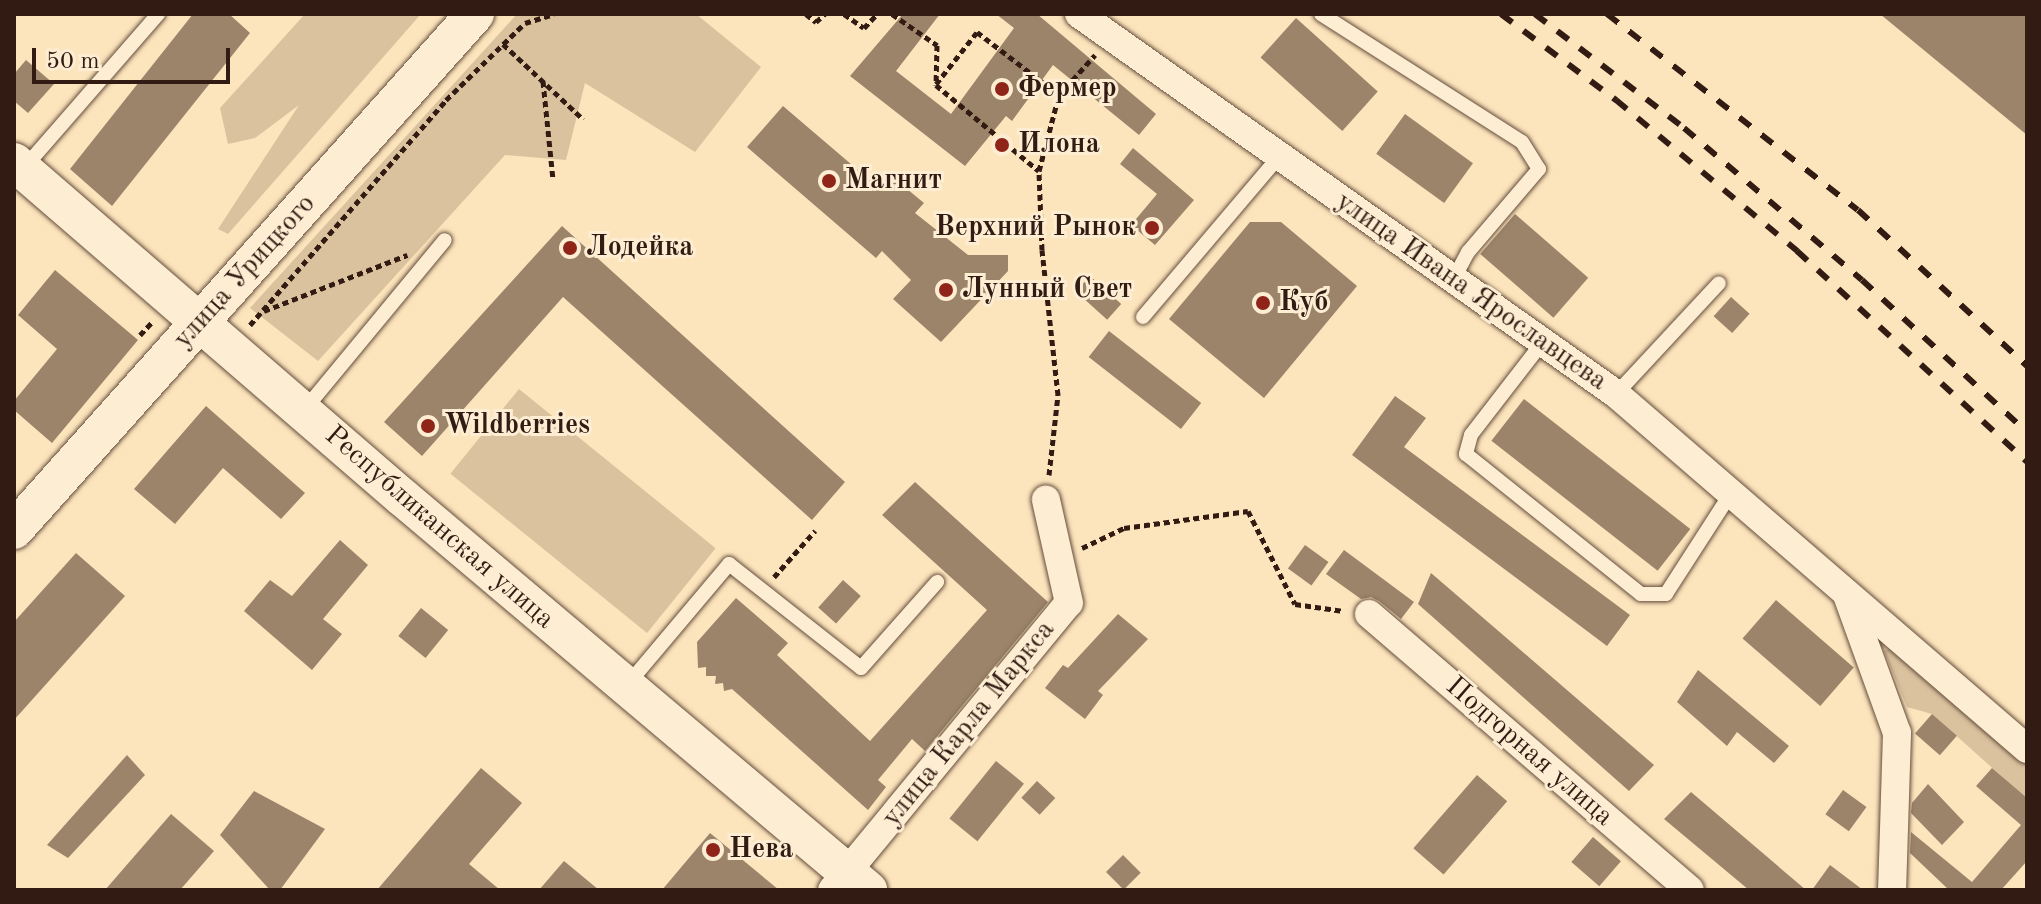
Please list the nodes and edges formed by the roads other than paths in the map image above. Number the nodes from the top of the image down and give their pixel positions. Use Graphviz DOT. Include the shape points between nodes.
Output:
graph roads {
  1 [pos="158,14"];
  2 [pos="475,14"];
  3 [pos="1079,14"];
  4 [pos="1321,14"];
  5 [pos="1278,158"];
  6 [pos="18,166"];
  7 [pos="445,240"];
  8 [pos="1453,280"];
  9 [pos="1719,283"];
  10 [pos="1143,317"];
  11 [pos="200,323"];
  12 [pos="1542,343"];
  13 [pos="1616,394"];
  14 [pos="303,411"];
  15 [pos="1731,493"];
  16 [pos="1046,500"];
  17 [pos="14,530"];
  18 [pos="937,582"];
  19 [pos="1846,591"];
  20 [pos="1369,614"];
  21 [pos="626,687"];
  22 [pos="2027,749"];
  23 [pos="848,884"];
  24 [pos="1690,890"];
  25 [pos="1892,890"];
  1 -- 6 [label="lane"];
  2 -- 11 [label="street, улица Урицкого"];
  3 -- 5 [label="street, улица Ивана Ярославцева"];
  4 -- 8 [label="lane" via="1522,142 1539,169 1468,252"];
  5 -- 8 [label="street, улица Ивана Ярославцева"];
  5 -- 10 [label="lane"];
  6 -- 11 [label="street, Республиканская улица"];
  7 -- 14 [label="lane"];
  8 -- 12 [label="street, улица Ивана Ярославцева"];
  9 -- 13 [label="lane"];
  11 -- 14 [label="street, Республиканская улица"];
  11 -- 17 [label="street, улица Урицкого"];
  12 -- 13 [label="street, улица Ивана Ярославцева"];
  12 -- 15 [label="lane" via="1471,435 1466,454 1641,594 1666,594"];
  13 -- 15 [label="street, улица Ивана Ярославцева"];
  14 -- 21 [label="street, Республиканская улица"];
  15 -- 19 [label="street, улица Ивана Ярославцева"];
  16 -- 23 [label="street, улица Карла Маркса" via="1069,603"];
  18 -- 21 [label="lane" via="861,668 729,564"];
  19 -- 22 [label="street, улица Ивана Ярославцева"];
  19 -- 25 [label="street" via="1897,733"];
  20 -- 24 [label="street, Подгорная улица"];
  21 -- 23 [label="street, Республиканская улица"];
}
